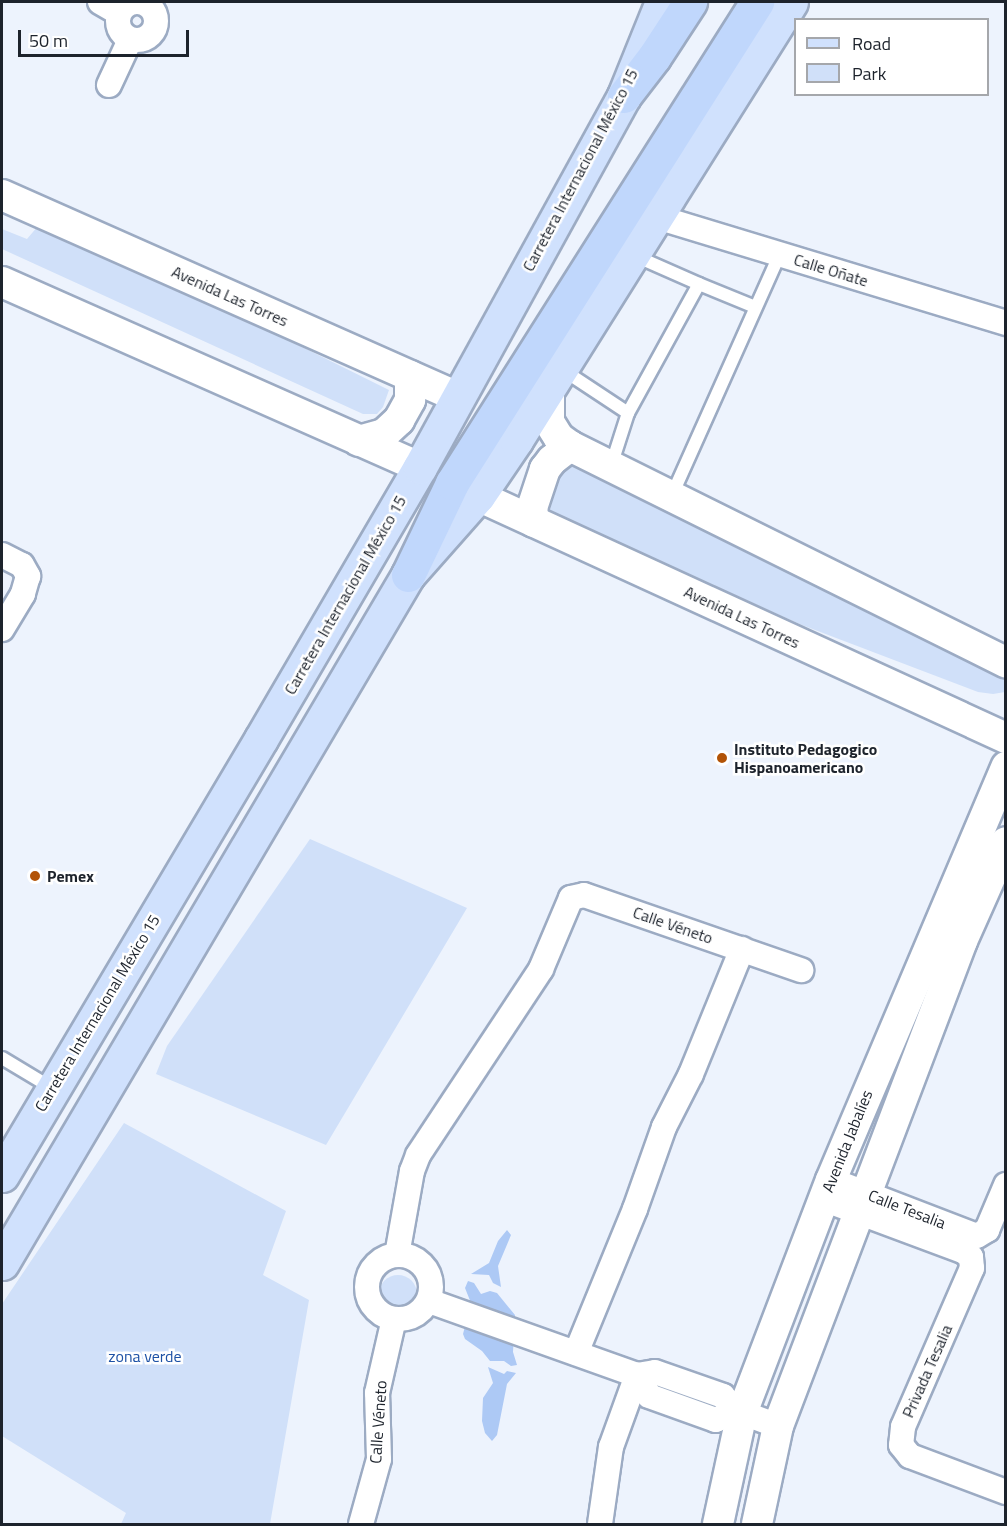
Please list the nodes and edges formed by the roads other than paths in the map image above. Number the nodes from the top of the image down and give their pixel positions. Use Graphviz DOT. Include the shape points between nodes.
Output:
graph roads {
  1 [pos="662,2"];
  2 [pos="690,2"];
  3 [pos="758,2"];
  4 [pos="791,2"];
  5 [pos="154,5"];
  6 [pos="110,7"];
  7 [pos="130,40"];
  8 [pos="109,85"];
  9 [pos="624,96"];
  10 [pos="2,195"];
  11 [pos="657,217"];
  12 [pos="780,254"];
  13 [pos="633,255"];
  14 [pos="2,282"];
  15 [pos="699,284"];
  16 [pos="755,307"];
  17 [pos="1005,323"];
  18 [pos="410,376"];
  19 [pos="555,380"];
  20 [pos="458,397"];
  21 [pos="628,413"];
  22 [pos="360,441"];
  23 [pos="570,446"];
  24 [pos="611,466"];
  25 [pos="420,467"];
  26 [pos="672,495"];
  27 [pos="478,496"];
  28 [pos="534,522"];
  29 [pos="2,555"];
  30 [pos="408,575"];
  31 [pos="2,629"];
  32 [pos="1005,662"];
  33 [pos="1005,738"];
  34 [pos="1005,767"];
  35 [pos="1005,842"];
  36 [pos="742,949"];
  37 [pos="801,970"];
  38 [pos="2,1058"];
  39 [pos="52,1088"];
  40 [pos="2,1175"];
  41 [pos="1005,1185"];
  42 [pos="827,1190"];
  43 [pos="862,1203"];
  44 [pos="397,1255"];
  45 [pos="971,1257"];
  46 [pos="2,1263"];
  47 [pos="429,1301"];
  48 [pos="393,1319"];
  49 [pos="576,1353"];
  50 [pos="638,1376"];
  51 [pos="738,1412"];
  52 [pos="778,1426"];
  53 [pos="1005,1492"];
  54 [pos="762,1523"];
  55 [pos="361,1524"];
  56 [pos="600,1524"];
  57 [pos="718,1524"];
  1 -- 9 [label="main road, Carretera Internacional México 15"];
  2 -- 9 [label="highway"];
  3 -- 30 [label="highway" via="453,483"];
  4 -- 11 [label="main road"];
  5 -- 6 [label="street" via="134,2"];
  5 -- 7 [label="street" via="156,28 141,41"];
  6 -- 7 [label="street" via="122,33"];
  7 -- 8 [label="street"];
  9 -- 20 [label="main road, Carretera Internacional México 15"];
  10 -- 18 [label="street, Avenida Las Torres"];
  11 -- 12 [label="street, Calle Oñate"];
  11 -- 13 [label="main road"];
  12 -- 16 [label="lane"];
  12 -- 17 [label="street, Calle Oñate"];
  13 -- 15 [label="lane"];
  13 -- 19 [label="main road"];
  14 -- 22 [label="street"];
  15 -- 16 [label="lane"];
  15 -- 21 [label="lane"];
  16 -- 26 [label="lane"];
  18 -- 20 [label="street, Avenida Las Torres"];
  18 -- 22 [label="street" via="410,400 399,420 384,434"];
  19 -- 21 [label="lane"];
  19 -- 23 [label="street" via="549,422 559,438"];
  19 -- 27 [label="main road"];
  20 -- 25 [label="main road, Carretera Internacional México 15"];
  21 -- 24 [label="lane"];
  22 -- 25 [label="street"];
  23 -- 24 [label="street"];
  23 -- 28 [label="street" via="545,469 532,508"];
  24 -- 26 [label="street"];
  25 -- 39 [label="main road, Carretera Internacional México 15"];
  26 -- 32 [label="street"];
  27 -- 28 [label="street, Avenida Las Torres"];
  27 -- 30 [label="main road"];
  28 -- 33 [label="street, Avenida Las Torres"];
  29 -- 31 [label="street" via="22,564 28,576"];
  30 -- 46 [label="main road"];
  34 -- 42 [label="street, Avenida Jabalíes"];
  35 -- 43 [label="street" via="962,941"];
  36 -- 37 [label="street"];
  36 -- 44 [label="street, Calle Véneto" via="584,895 571,898 541,969 418,1155"];
  36 -- 49 [label="street" via="691,1074 664,1127"];
  38 -- 39 [label="lane"];
  39 -- 40 [label="main road, Carretera Internacional México 15"];
  41 -- 43 [label="street, Calle Tesalia" via="987,1230 977,1236"];
  42 -- 43 [label="street, Calle Tesalia"];
  42 -- 51 [label="street, Avenida Jabalíes"];
  43 -- 45 [label="street, Calle Tesalia"];
  43 -- 52 [label="street"];
  44 -- 47 [label="street" via="408,1256 426,1269 430,1279"];
  44 -- 48 [label="street" via="378,1263 368,1280 370,1300"];
  45 -- 53 [label="street, Privada Tesalia" via="972,1268 903,1426 901,1445 910,1456"];
  47 -- 48 [label="street" via="418,1314"];
  47 -- 49 [label="street"];
  48 -- 55 [label="street, Calle Véneto" via="377,1394 379,1459"];
  49 -- 50 [label="street"];
  50 -- 51 [label="street" via="655,1372 723,1396"];
  50 -- 56 [label="street" via="611,1447"];
  51 -- 52 [label="street"];
  51 -- 57 [label="street, Avenida Jabalíes"];
  52 -- 54 [label="street"];
}
